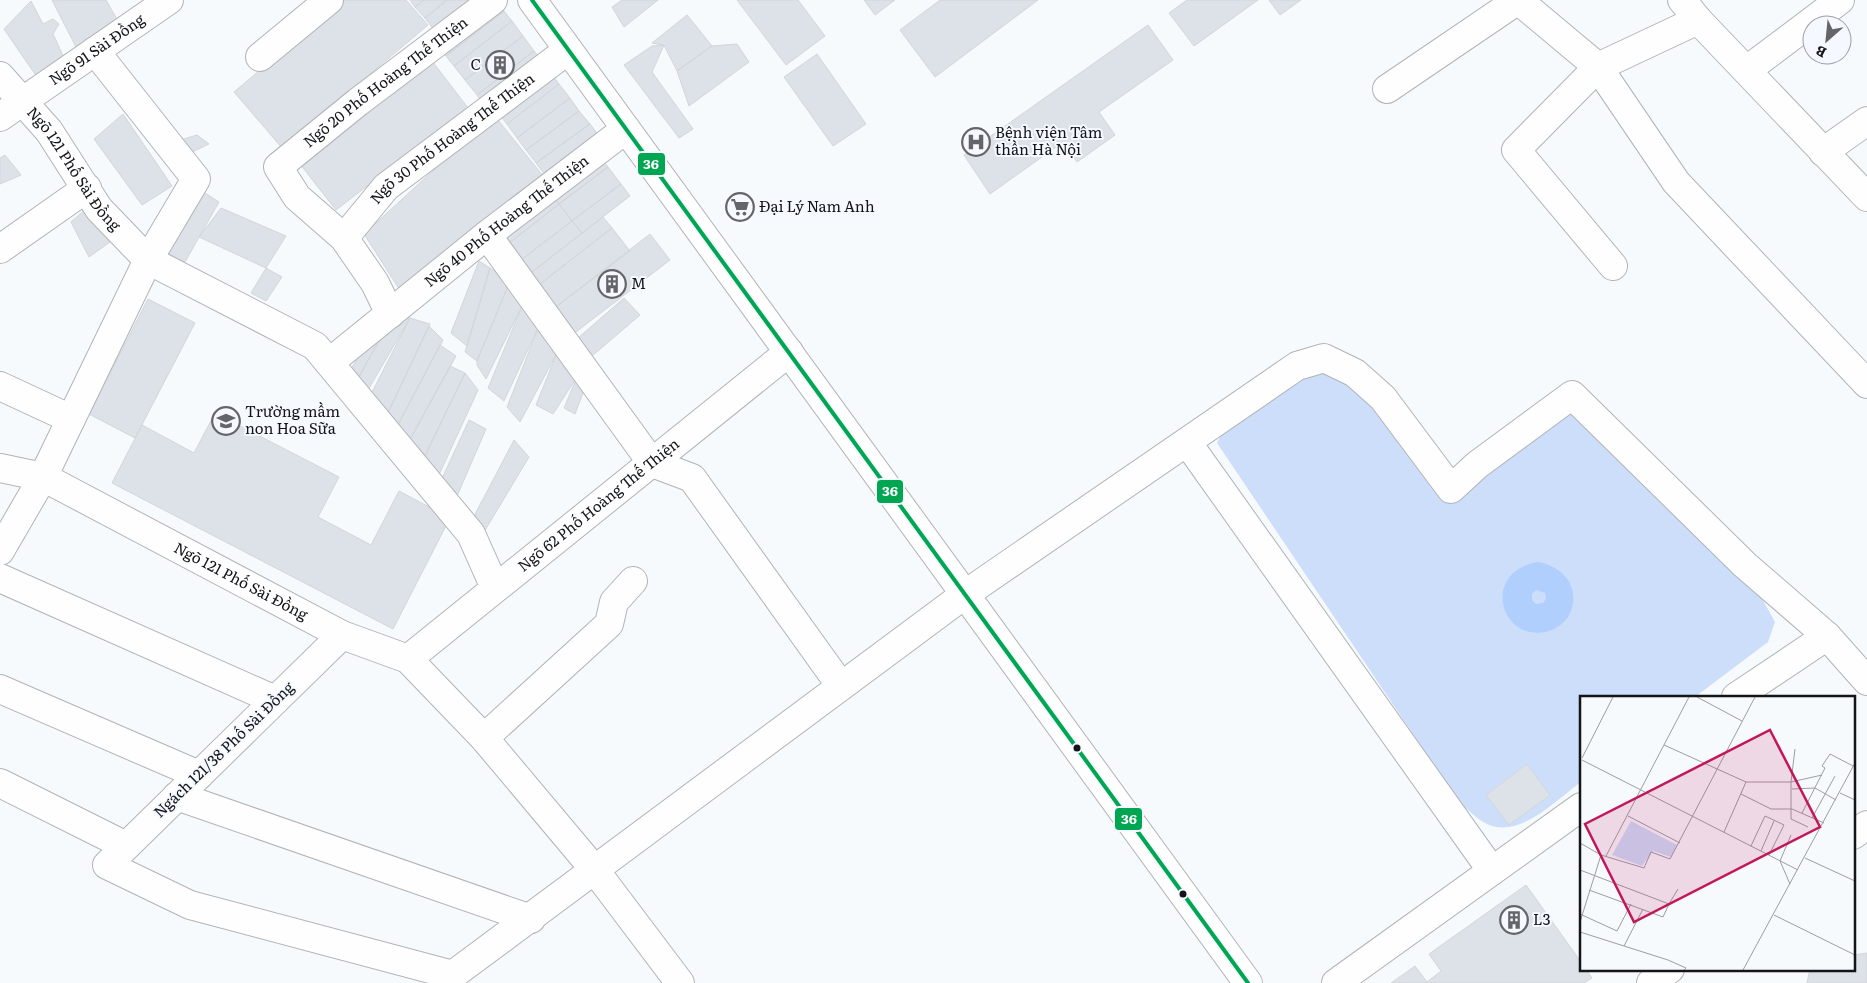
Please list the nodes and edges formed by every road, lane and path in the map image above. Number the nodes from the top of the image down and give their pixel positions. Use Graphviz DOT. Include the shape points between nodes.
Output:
graph roads {
  1 [pos="169,0"];
  2 [pos="329,0"];
  3 [pos="493,0"];
  4 [pos="532,0"];
  5 [pos="1518,0"];
  6 [pos="1840,0"];
  7 [pos="1690,10"];
  8 [pos="568,50"];
  9 [pos="95,51"];
  10 [pos="260,57"];
  11 [pos="1598,67"];
  12 [pos="1747,70"];
  13 [pos="0,76"];
  14 [pos="1387,89"];
  15 [pos="23,101"];
  16 [pos="0,118"];
  17 [pos="1867,121"];
  18 [pos="626,130"];
  19 [pos="1823,152"];
  20 [pos="87,188"];
  21 [pos="1867,197"];
  22 [pos="487,235"];
  23 [pos="344,238"];
  24 [pos="0,250"];
  25 [pos="148,260"];
  26 [pos="1613,266"];
  27 [pos="390,314"];
  28 [pos="789,352"];
  29 [pos="330,362"];
  30 [pos="1867,384"];
  31 [pos="0,386"];
  32 [pos="71,419"];
  33 [pos="1187,442"];
  34 [pos="652,463"];
  35 [pos="0,468"];
  36 [pos="43,477"];
  37 [pos="0,551"];
  38 [pos="0,578"];
  39 [pos="634,581"];
  40 [pos="496,588"];
  41 [pos="964,595"];
  42 [pos="342,634"];
  43 [pos="1827,636"];
  44 [pos="408,659"];
  45 [pos="1865,672"];
  46 [pos="841,686"];
  47 [pos="0,689"];
  48 [pos="1737,696"];
  49 [pos="275,700"];
  50 [pos="484,738"];
  51 [pos="199,774"];
  52 [pos="0,783"];
  53 [pos="177,796"];
  54 [pos="1580,808"];
  55 [pos="1867,825"];
  56 [pos="1854,834"];
  57 [pos="126,846"];
  58 [pos="594,869"];
  59 [pos="1492,871"];
  60 [pos="532,919"];
  61 [pos="1669,970"];
  62 [pos="448,979"];
  63 [pos="680,983"];
  64 [pos="1248,983"];
  65 [pos="1336,983"];
  66 [pos="1651,983"];
  1 -- 9 [label="street, Ngõ 91 Sài Đồng"];
  2 -- 10 [label="street"];
  3 -- 23 [label="street, Ngõ 20 Phố Hoàng Thế Thiện" via="278,167 297,197"];
  4 -- 8 [label="street"];
  5 -- 11 [label="street"];
  5 -- 14 [label="street"];
  6 -- 12 [label="street"];
  7 -- 11 [label="street"];
  7 -- 12 [label="street"];
  8 -- 18 [label="street"];
  8 -- 23 [label="street, Ngõ 30 Phố Hoàng Thế Thiện" via="386,187"];
  9 -- 15 [label="street, Ngõ 91 Sài Đồng"];
  9 -- 25 [label="street" via="196,180"];
  11 -- 26 [label="street" via="1516,150"];
  11 -- 30 [label="street" via="1676,182"];
  12 -- 19 [label="street"];
  13 -- 15 [label="street, Ngõ 121 Phố Sài Đồng"];
  15 -- 16 [label="street, Ngõ 91 Sài Đồng"];
  15 -- 20 [label="street, Ngõ 121 Phố Sài Đồng"];
  17 -- 19 [label="street"];
  18 -- 22 [label="street, Ngõ 40 Phố Hoàng Thế Thiện"];
  18 -- 28 [label="street"];
  19 -- 21 [label="street"];
  20 -- 24 [label="street"];
  20 -- 25 [label="street, Ngõ 121 Phố Sài Đồng" via="100,209"];
  22 -- 27 [label="street, Ngõ 40 Phố Hoàng Thế Thiện"];
  22 -- 34 [label="street"];
  23 -- 27 [label="street" via="375,283"];
  25 -- 29 [label="street, Ngõ 121 Phố Sài Đồng" via="314,346"];
  25 -- 32 [label="street"];
  27 -- 29 [label="street, Ngõ 40 Phố Hoàng Thế Thiện"];
  28 -- 34 [label="street, Ngõ 62 Phố Hoàng Thế Thiện"];
  28 -- 41 [label="street"];
  29 -- 40 [label="street, Ngõ 121 Phố Sài Đồng" via="471,534"];
  31 -- 32 [label="street"];
  32 -- 36 [label="street"];
  33 -- 41 [label="street"];
  33 -- 43 [label="street" via="1297,366 1324,358 1355,373 1383,398 1450,489 1477,465 1572,395 1745,565"];
  33 -- 59 [label="street"];
  34 -- 40 [label="street, Ngõ 62 Phố Hoàng Thế Thiện"];
  34 -- 46 [label="street" via="692,478"];
  35 -- 36 [label="street, Ngõ 121 Phố Sài Đồng"];
  36 -- 37 [label="street"];
  36 -- 42 [label="street, Ngõ 121 Phố Sài Đồng"];
  38 -- 49 [label="street"];
  39 -- 50 [label="street" via="614,602 609,624"];
  40 -- 44 [label="street, Ngõ 62 Phố Hoàng Thế Thiện"];
  41 -- 46 [label="street"];
  41 -- 64 [label="street"];
  42 -- 44 [label="street, Ngõ 121 Phố Sài Đồng"];
  42 -- 49 [label="street, Ngách 121/38 Phố Sài Đồng"];
  43 -- 45 [label="street"];
  43 -- 48 [label="street"];
  44 -- 50 [label="street, Ngõ 121 Phố Sài Đồng"];
  46 -- 58 [label="street"];
  47 -- 51 [label="street"];
  49 -- 51 [label="street, Ngách 121/38 Phố Sài Đồng"];
  50 -- 58 [label="street, Ngõ 121 Phố Sài Đồng"];
  51 -- 53 [label="street, Ngách 121/38 Phố Sài Đồng"];
  52 -- 57 [label="street"];
  53 -- 57 [label="street, Ngách 121/38 Phố Sài Đồng"];
  53 -- 60 [label="street"];
  54 -- 59 [label="street"];
  55 -- 56 [label="street"];
  57 -- 62 [label="street, Ngách 121/38 Phố Sài Đồng" via="106,865 190,905"];
  58 -- 60 [label="street"];
  58 -- 63 [label="street, Ngõ 121 Phố Sài Đồng"];
  59 -- 65 [label="street"];
  60 -- 62 [label="street"];
  61 -- 66 [label="street"];
}
